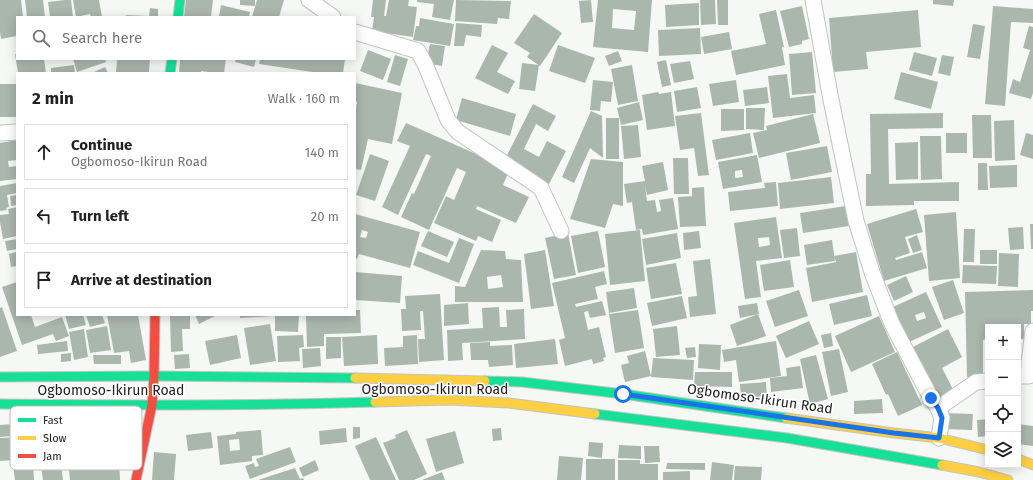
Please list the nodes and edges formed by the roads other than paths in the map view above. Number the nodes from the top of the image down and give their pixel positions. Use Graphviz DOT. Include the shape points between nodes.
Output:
graph roads {
  1 [pos="180,0"];
  2 [pos="309,0"];
  3 [pos="813,0"];
  4 [pos="178,16"];
  5 [pos="332,16"];
  6 [pos="356,32"];
  7 [pos="172,60"];
  8 [pos="170,72"];
  9 [pos="16,132"];
  10 [pos="0,133"];
  11 [pos="561,231"];
  12 [pos="155,316"];
  13 [pos="1033,331"];
  14 [pos="154,376"];
  15 [pos="1021,376"];
  16 [pos="0,377"];
  17 [pos="985,381"];
  18 [pos="0,404"];
  19 [pos="152,405"];
  20 [pos="938,408"];
  21 [pos="939,438"];
  22 [pos="985,449"];
  23 [pos="142,452"];
  24 [pos="1021,460"];
  25 [pos="1033,465"];
  26 [pos="138,470"];
  27 [pos="136,480"];
  28 [pos="1008,480"];
  1 -- 4 [label="main road"];
  2 -- 5 [label="street"];
  3 -- 20 [label="street" via="856,221 892,324"];
  6 -- 11 [label="street" via="418,51 448,120 458,132 541,188"];
  7 -- 8 [label="main road"];
  9 -- 10 [label="street"];
  12 -- 14 [label="main road"];
  13 -- 15 [label="street" via="1029,376"];
  14 -- 16 [label="main road, Ogbomoso-Ikirun Road"];
  14 -- 19 [label="main road"];
  14 -- 21 [label="main road, Ogbomoso-Ikirun Road" via="522,382"];
  17 -- 20 [label="street" via="976,382"];
  18 -- 19 [label="main road, Ogbomoso-Ikirun Road"];
  19 -- 23 [label="main road"];
  19 -- 28 [label="main road, Ogbomoso-Ikirun Road" via="449,400 509,402 787,438 979,472"];
  20 -- 21 [label="street" via="942,418"];
  21 -- 22 [label="main road, Ogbomoso-Ikirun Road"];
  24 -- 25 [label="main road"];
  26 -- 27 [label="main road"];
}
